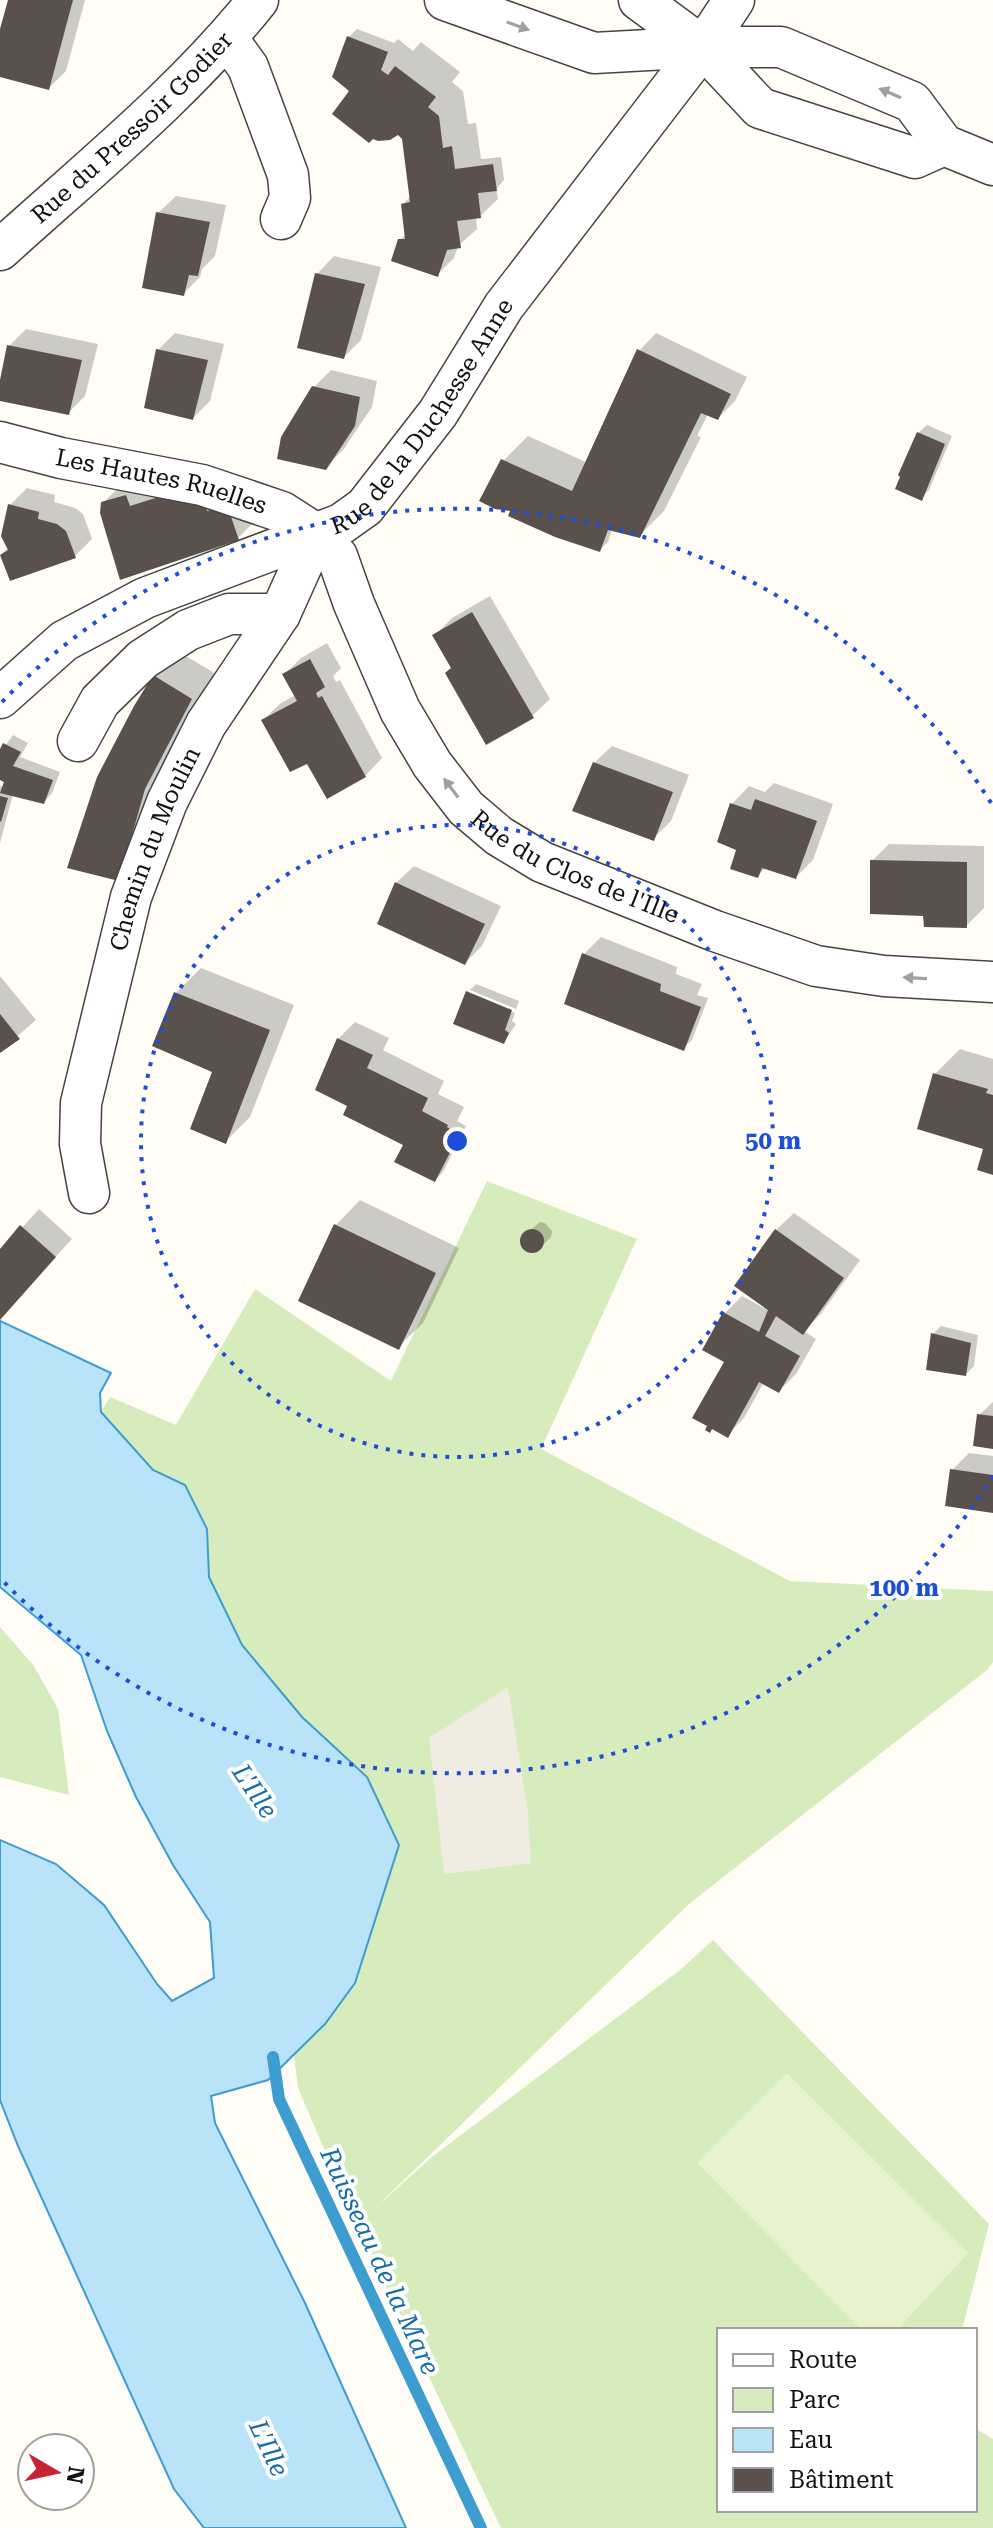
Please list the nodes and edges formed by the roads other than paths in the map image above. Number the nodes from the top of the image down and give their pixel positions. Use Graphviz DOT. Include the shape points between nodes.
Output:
graph roads {
  1 [pos="258,0"];
  2 [pos="445,0"];
  3 [pos="639,0"];
  4 [pos="734,0"];
  5 [pos="227,38"];
  6 [pos="703,47"];
  7 [pos="944,145"];
  8 [pos="993,165"];
  9 [pos="281,219"];
  10 [pos="0,250"];
  11 [pos="0,442"];
  12 [pos="316,534"];
  13 [pos="280,614"];
  14 [pos="0,698"];
  15 [pos="78,741"];
  16 [pos="993,982"];
  17 [pos="89,1193"];
  1 -- 5 [label="street, Rue du Pressoir Godier"];
  2 -- 6 [label="street, one-way" via="594,53"];
  3 -- 6 [label="street"];
  4 -- 6 [label="street, Rue de la Duchesse Anne"];
  5 -- 9 [label="street" via="248,67 288,175 290,198"];
  5 -- 10 [label="street, Rue du Pressoir Godier"];
  7 -- 6 [label="street, one-way" via="912,102 795,52 781,47"];
  6 -- 7 [label="street" via="760,108 915,158"];
  6 -- 12 [label="street, Rue de la Duchesse Anne" via="504,306 438,413 365,507"];
  7 -- 8 [label="street"];
  11 -- 12 [label="street, Les Hautes Ruelles" via="202,485 282,512"];
  12 -- 13 [label="street, Chemin du Moulin"];
  12 -- 14 [label="street, Rue de la Duchesse Anne" via="145,598 64,641"];
  16 -- 12 [label="street, Rue du Clos de l'Ille, one-way" via="816,966 567,873 499,836 466,808 432,764 400,710 337,556"];
  13 -- 15 [label="street" via="229,614 188,630 143,659 100,701"];
  13 -- 17 [label="street, Chemin du Moulin" via="206,724 167,802 131,897 81,1103 80,1144"];
}
